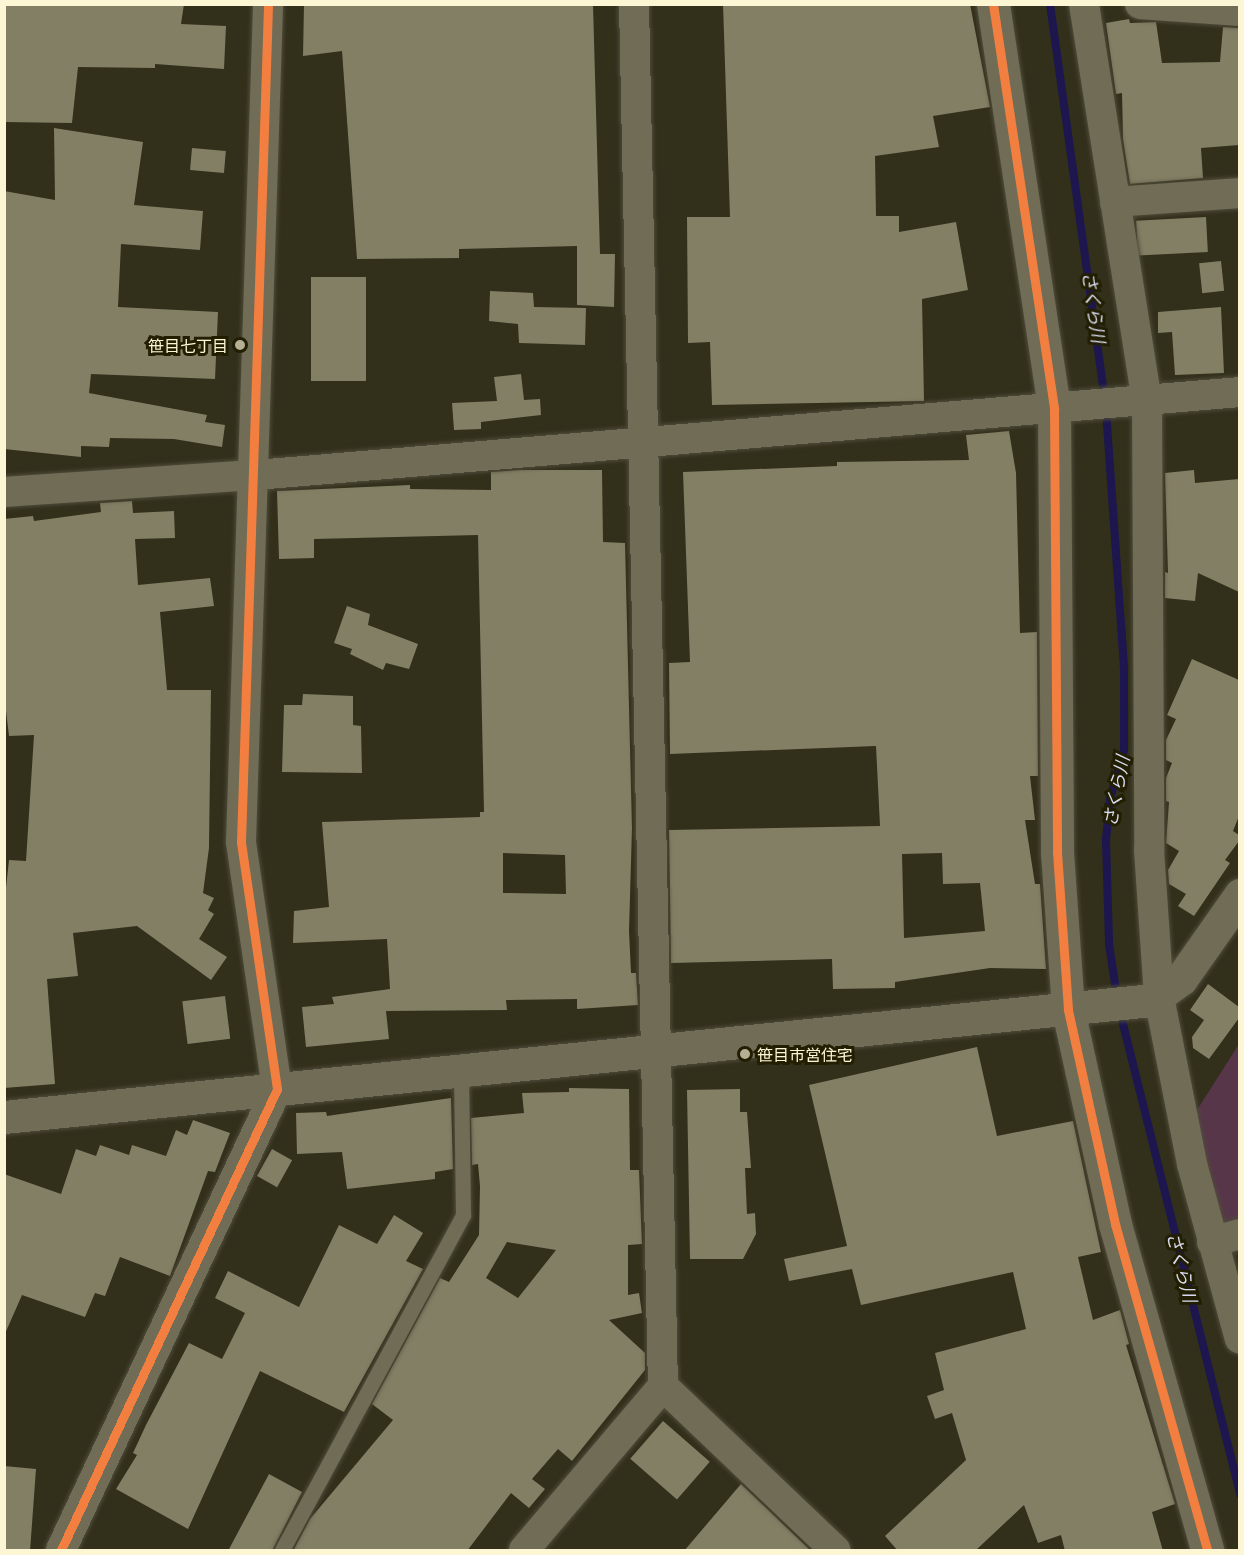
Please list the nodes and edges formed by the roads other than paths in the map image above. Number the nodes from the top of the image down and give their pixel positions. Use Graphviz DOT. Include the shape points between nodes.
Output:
graph roads {
  1 [pos="268,4"];
  2 [pos="634,4"];
  3 [pos="993,4"];
  4 [pos="1084,4"];
  5 [pos="1140,4"];
  6 [pos="1203,7"];
  7 [pos="1239,11"];
  8 [pos="1239,193"];
  9 [pos="1115,202"];
  10 [pos="1239,392"];
  11 [pos="1135,401"];
  12 [pos="1054,408"];
  13 [pos="644,442"];
  14 [pos="256,475"];
  15 [pos="4,492"];
  16 [pos="1239,895"];
  17 [pos="1155,999"];
  18 [pos="1078,1008"];
  19 [pos="656,1051"];
  20 [pos="461,1070"];
  21 [pos="277,1089"];
  22 [pos="4,1117"];
  23 [pos="1226,1238"];
  24 [pos="1239,1339"];
  25 [pos="663,1386"];
  26 [pos="61,1551"];
  27 [pos="282,1551"];
  28 [pos="525,1551"];
  29 [pos="835,1551"];
  30 [pos="1207,1551"];
  1 -- 14 [label="street"];
  2 -- 13 [label="street"];
  3 -- 12 [label="street"];
  4 -- 9 [label="street"];
  5 -- 6 [label="street"];
  6 -- 7 [label="street"];
  8 -- 9 [label="street"];
  9 -- 11 [label="street"];
  10 -- 11 [label="street"];
  11 -- 12 [label="street"];
  11 -- 17 [label="street"];
  12 -- 13 [label="street"];
  12 -- 18 [label="street" via="1057,852"];
  13 -- 14 [label="street"];
  13 -- 19 [label="street"];
  14 -- 15 [label="street"];
  14 -- 21 [label="street" via="241,842"];
  16 -- 17 [label="street" via="1180,979"];
  17 -- 18 [label="street"];
  17 -- 23 [label="street"];
  18 -- 19 [label="street"];
  18 -- 30 [label="street" via="1115,1224"];
  19 -- 20 [label="street"];
  19 -- 25 [label="street"];
  20 -- 21 [label="street"];
  20 -- 27 [label="lane" via="463,1215"];
  21 -- 22 [label="street"];
  21 -- 26 [label="street"];
  23 -- 24 [label="street"];
  25 -- 28 [label="street"];
  25 -- 29 [label="street"];
}
